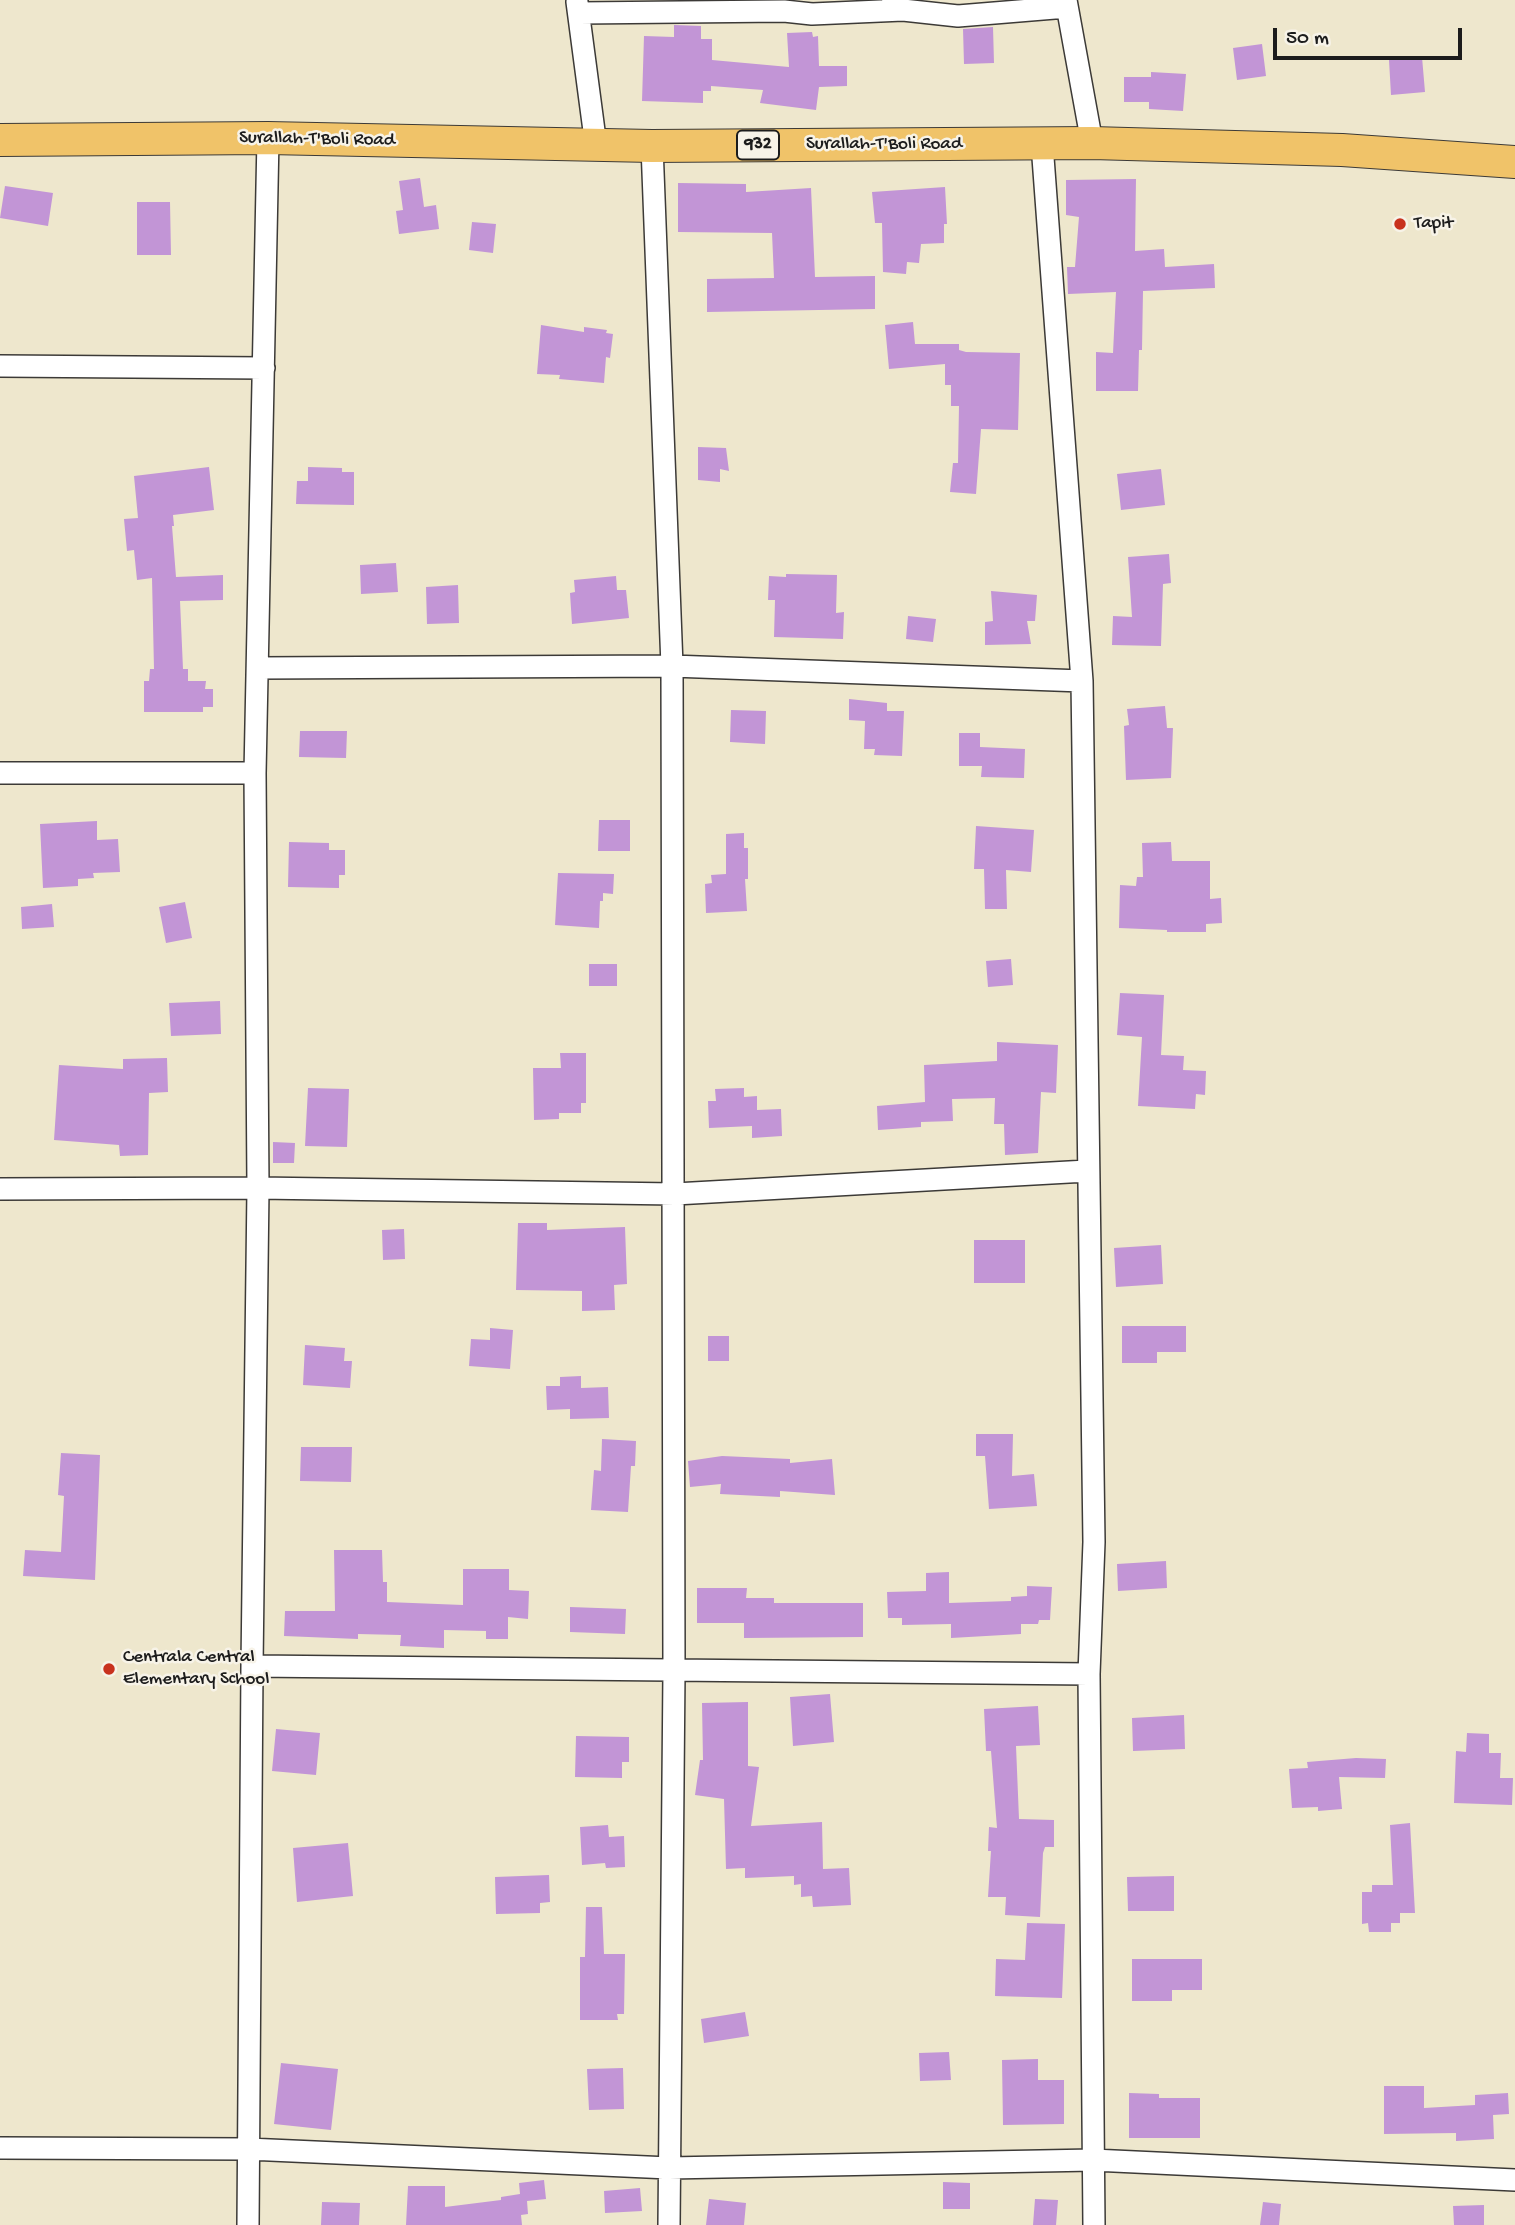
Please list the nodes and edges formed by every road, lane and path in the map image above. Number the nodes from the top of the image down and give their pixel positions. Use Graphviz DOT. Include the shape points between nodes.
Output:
graph roads {
  1 [pos="1066,4"];
  2 [pos="896,5"];
  3 [pos="578,6"];
  4 [pos="679,6"];
  5 [pos="782,6"];
  6 [pos="268,138"];
  7 [pos="0,140"];
  8 [pos="1092,143"];
  9 [pos="1042,144"];
  10 [pos="596,146"];
  11 [pos="652,146"];
  12 [pos="1515,162"];
  13 [pos="0,366"];
  14 [pos="264,368"];
  15 [pos="672,666"];
  16 [pos="258,668"];
  17 [pos="1082,681"];
  18 [pos="0,773"];
  19 [pos="255,773"];
  20 [pos="1087,1171"];
  21 [pos="258,1188"];
  22 [pos="0,1189"];
  23 [pos="675,1194"];
  24 [pos="251,1666"];
  25 [pos="674,1671"];
  26 [pos="1089,1674"];
  27 [pos="0,2148"];
  28 [pos="248,2149"];
  29 [pos="1093,2161"];
  30 [pos="669,2168"];
  31 [pos="1515,2180"];
  32 [pos="248,2225"];
  33 [pos="669,2225"];
  34 [pos="1094,2225"];
  1 -- 2 [label="street" via="958,16"];
  1 -- 8 [label="street"];
  2 -- 5 [label="street" via="812,14"];
  3 -- 4 [label="street"];
  3 -- 10 [label="street"];
  4 -- 5 [label="street"];
  6 -- 7 [label="main road, Surallah-T'Boli Road / 932"];
  6 -- 10 [label="main road, Surallah-T'Boli Road / 932"];
  6 -- 14 [label="street"];
  8 -- 9 [label="main road, Surallah-T'Boli Road / 932"];
  8 -- 12 [label="main road, Surallah-T'Boli Road / 932" via="1342,150"];
  9 -- 11 [label="main road, Surallah-T'Boli Road / 932"];
  9 -- 17 [label="street"];
  10 -- 11 [label="main road, Surallah-T'Boli Road / 932"];
  11 -- 15 [label="street"];
  13 -- 14 [label="street"];
  14 -- 16 [label="street"];
  15 -- 16 [label="street"];
  15 -- 17 [label="street"];
  15 -- 23 [label="street"];
  16 -- 19 [label="street"];
  17 -- 20 [label="street"];
  18 -- 19 [label="street"];
  19 -- 21 [label="street"];
  20 -- 23 [label="street"];
  20 -- 26 [label="street" via="1094,1542"];
  21 -- 22 [label="street"];
  21 -- 23 [label="street"];
  21 -- 24 [label="street"];
  23 -- 25 [label="street"];
  24 -- 25 [label="street"];
  24 -- 28 [label="street"];
  25 -- 26 [label="street"];
  25 -- 30 [label="street"];
  26 -- 29 [label="street"];
  27 -- 28 [label="street"];
  28 -- 30 [label="street"];
  28 -- 32 [label="street"];
  29 -- 30 [label="street"];
  29 -- 31 [label="street"];
  29 -- 34 [label="street"];
  30 -- 33 [label="street"];
}
